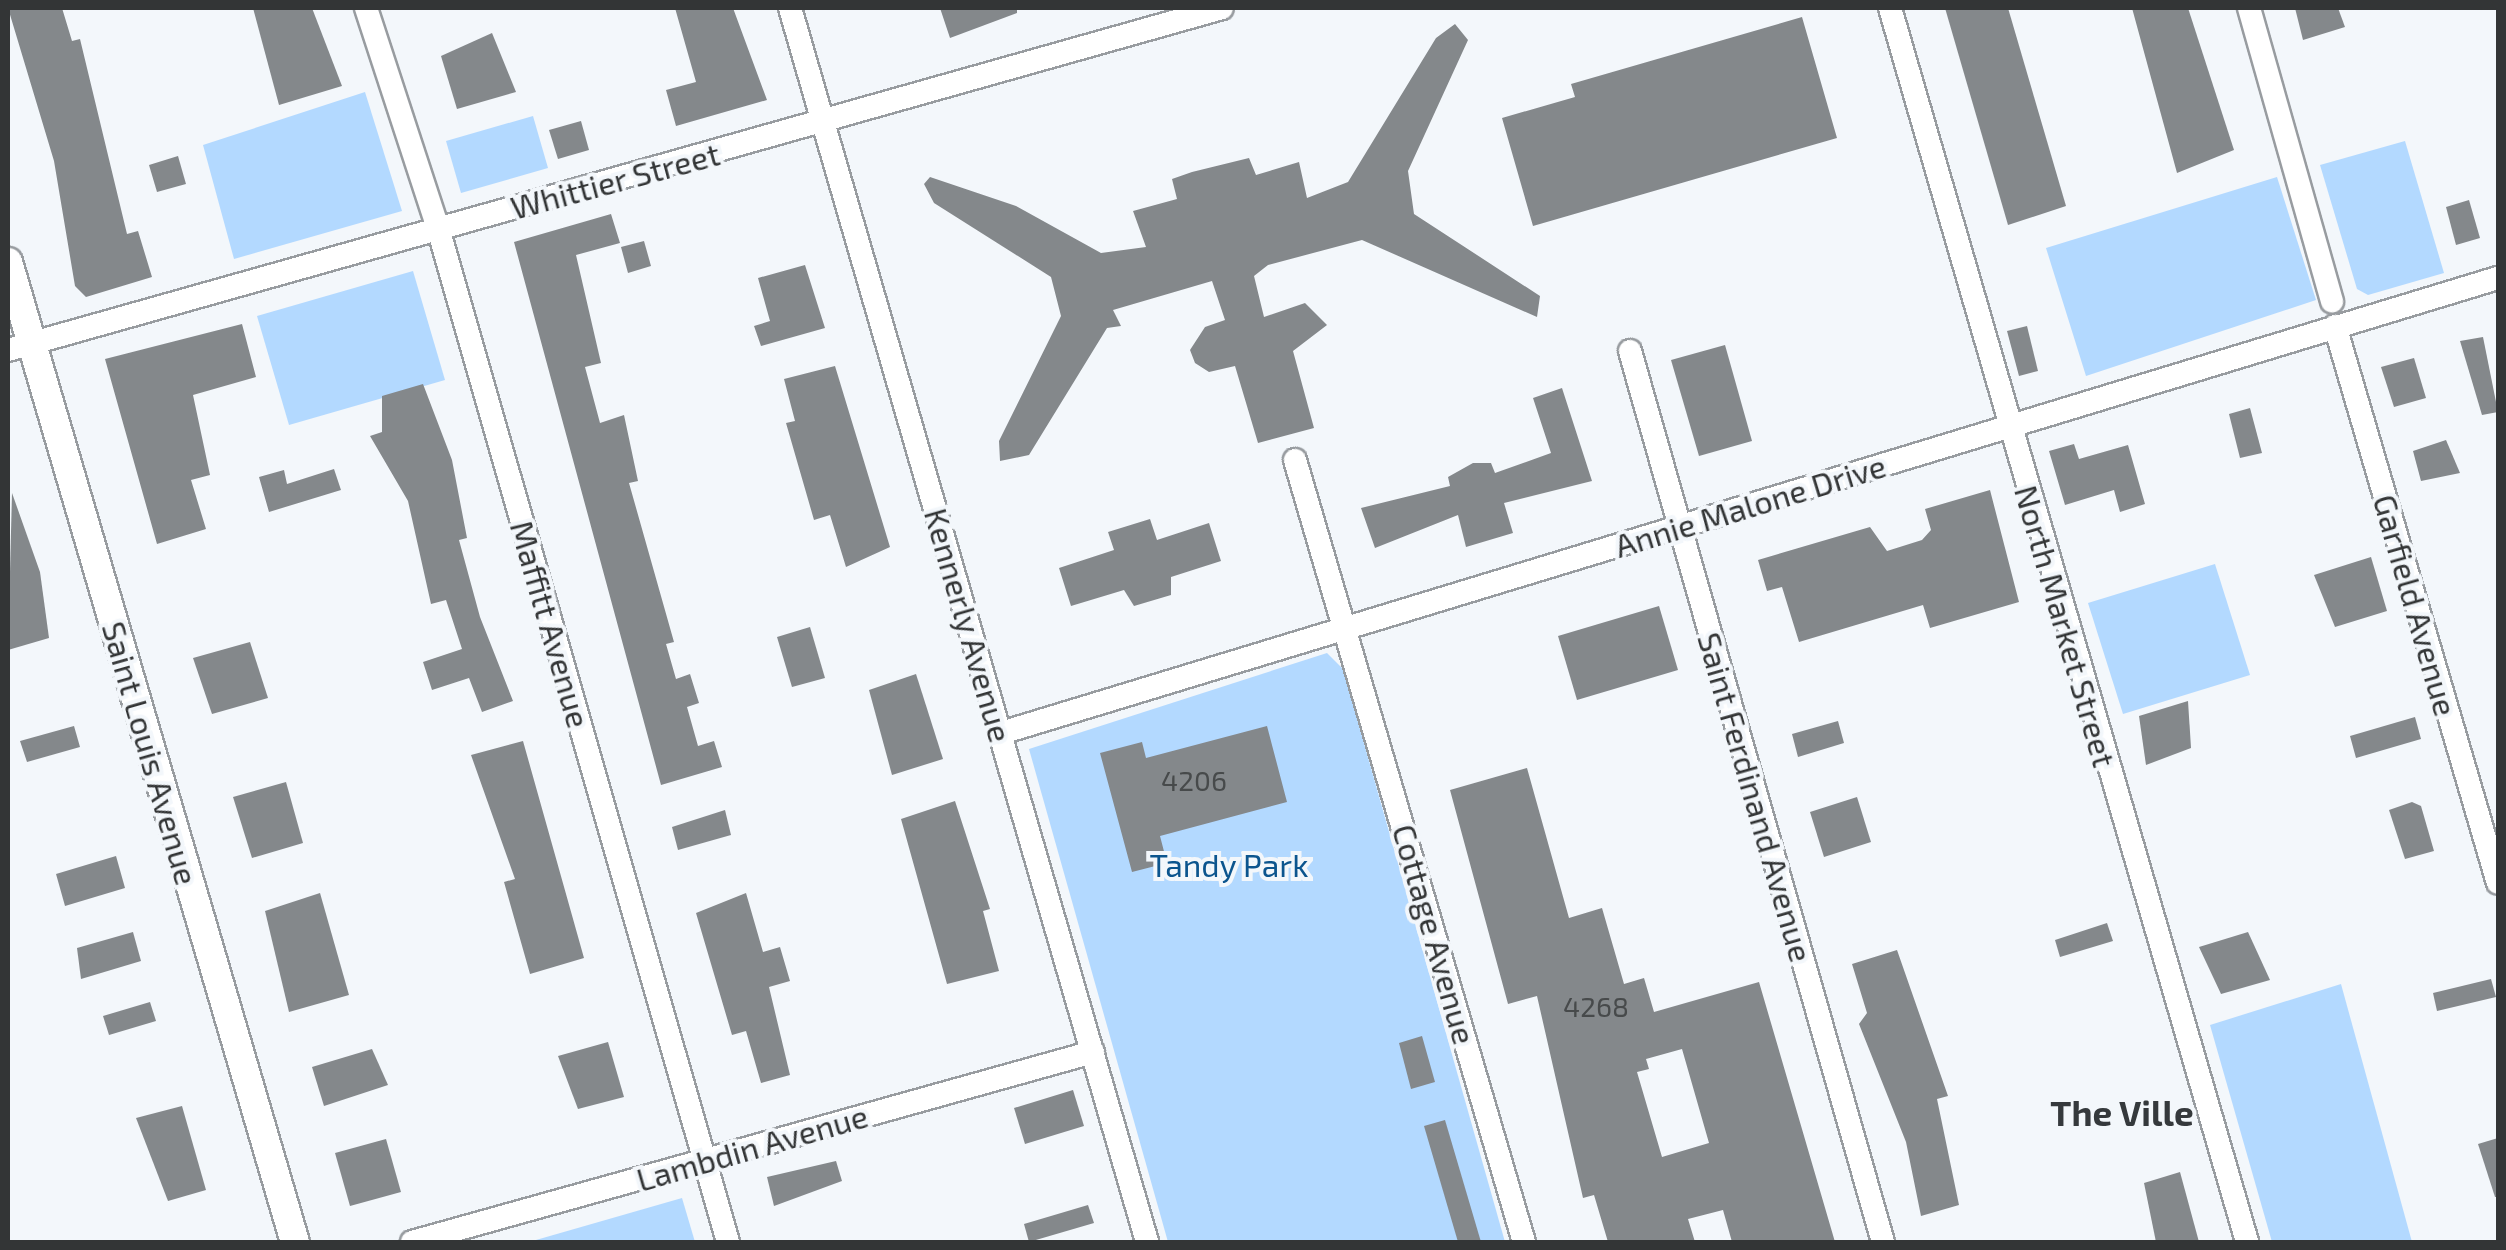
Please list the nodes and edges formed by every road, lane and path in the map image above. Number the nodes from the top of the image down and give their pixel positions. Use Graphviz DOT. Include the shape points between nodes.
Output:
graph roads {
  1 [pos="366,8"];
  2 [pos="790,8"];
  3 [pos="1222,8"];
  4 [pos="1890,8"];
  5 [pos="2249,8"];
  6 [pos="822,123"];
  7 [pos="438,228"];
  8 [pos="8,262"];
  9 [pos="2498,278"];
  10 [pos="2332,301"];
  11 [pos="2335,326"];
  12 [pos="19,347"];
  13 [pos="1630,351"];
  14 [pos="2009,428"];
  15 [pos="1294,460"];
  16 [pos="1679,526"];
  17 [pos="1346,626"];
  18 [pos="1001,733"];
  19 [pos="2498,883"];
  20 [pos="1092,1052"];
  21 [pos="704,1161"];
  22 [pos="295,1242"];
  23 [pos="412,1242"];
  24 [pos="728,1242"];
  25 [pos="1147,1242"];
  26 [pos="1524,1242"];
  27 [pos="1884,1242"];
  28 [pos="2248,1242"];
  1 -- 7 [label="street, Maffitt Avenue"];
  2 -- 6 [label="street, Kennerly Avenue"];
  3 -- 6 [label="street, Whittier Street"];
  4 -- 14 [label="street, North Market Street"];
  5 -- 10 [label="street"];
  6 -- 7 [label="street, Whittier Street"];
  6 -- 18 [label="street, Kennerly Avenue"];
  7 -- 12 [label="street, Whittier Street"];
  7 -- 21 [label="street, Maffitt Avenue"];
  8 -- 12 [label="street, Saint Louis Avenue"];
  9 -- 11 [label="street, Annie Malone Drive"];
  11 -- 14 [label="street, Annie Malone Drive"];
  11 -- 19 [label="street, Garfield Avenue"];
  12 -- 22 [label="street, Saint Louis Avenue"];
  13 -- 16 [label="street, Saint Ferdinand Avenue"];
  14 -- 16 [label="street, Annie Malone Drive"];
  14 -- 28 [label="street, North Market Street"];
  15 -- 17 [label="street, Cottage Avenue"];
  16 -- 17 [label="street, Annie Malone Drive"];
  16 -- 27 [label="street, Saint Ferdinand Avenue"];
  17 -- 18 [label="street, Annie Malone Drive"];
  17 -- 26 [label="street, Cottage Avenue"];
  18 -- 20 [label="street, Kennerly Avenue"];
  20 -- 21 [label="street, Lambdin Avenue"];
  20 -- 25 [label="street, Kennerly Avenue"];
  21 -- 23 [label="street, Lambdin Avenue"];
  21 -- 24 [label="street, Maffitt Avenue"];
}
